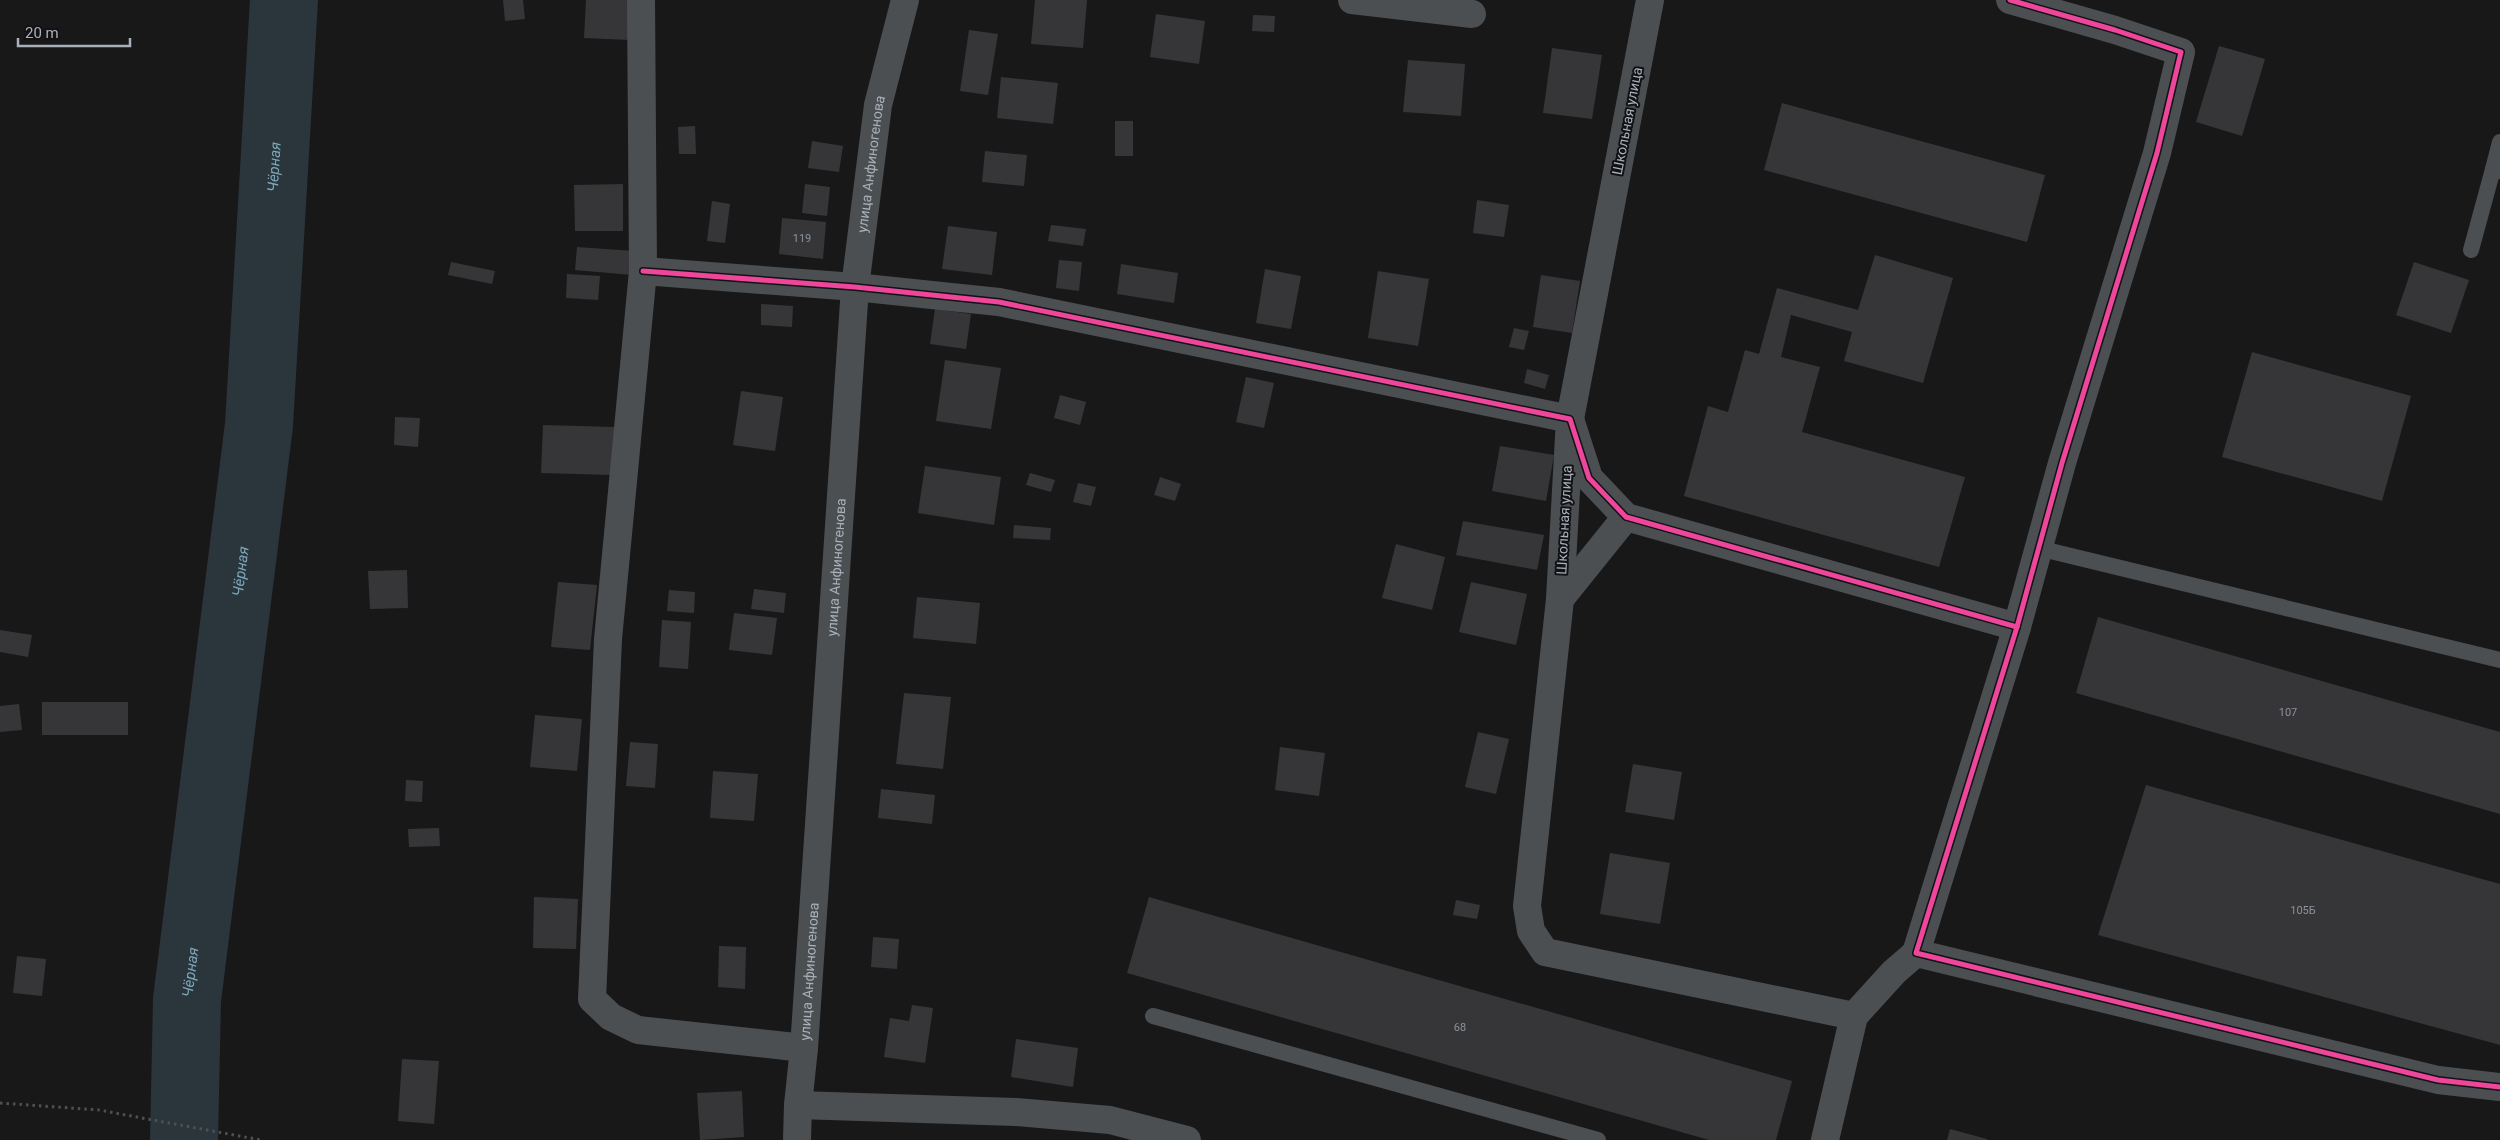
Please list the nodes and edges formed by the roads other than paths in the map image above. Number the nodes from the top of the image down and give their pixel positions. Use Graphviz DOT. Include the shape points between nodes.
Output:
graph roads {
  1 [pos="641,0"];
  2 [pos="905,0"];
  3 [pos="1352,0"];
  4 [pos="1650,0"];
  5 [pos="2010,0"];
  6 [pos="1472,14"];
  7 [pos="2500,142"];
  8 [pos="2496,170"];
  9 [pos="2471,250"];
  10 [pos="643,270"];
  11 [pos="855,287"];
  12 [pos="1570,419"];
  13 [pos="1626,517"];
  14 [pos="2038,548"];
  15 [pos="1560,599"];
  16 [pos="2017,627"];
  17 [pos="2500,660"];
  18 [pos="1916,953"];
  19 [pos="1152,1016"];
  20 [pos="1854,1016"];
  21 [pos="804,1048"];
  22 [pos="2500,1087"];
  23 [pos="798,1105"];
  24 [pos="798,1140"];
  25 [pos="1187,1140"];
  26 [pos="1598,1140"];
  27 [pos="1825,1140"];
  1 -- 10 [label="street"];
  2 -- 11 [label="street, улица Анфиногенова" via="878,106"];
  3 -- 6 [label="street"];
  4 -- 12 [label="street, Школьная улица"];
  5 -- 14 [label="street" via="2181,52 2157,153"];
  7 -- 8 [label="lane"];
  8 -- 9 [label="lane"];
  10 -- 11 [label="street"];
  10 -- 21 [label="street" via="608,639 592,999 611,1017 638,1030"];
  11 -- 12 [label="street" via="999,302"];
  11 -- 21 [label="street, улица Анфиногенова"];
  12 -- 13 [label="street" via="1589,478"];
  12 -- 15 [label="street, Школьная улица"];
  13 -- 15 [label="street"];
  13 -- 16 [label="street"];
  14 -- 16 [label="street"];
  14 -- 17 [label="lane"];
  15 -- 20 [label="street, Школьная улица" via="1527,906 1531,931 1545,952"];
  16 -- 18 [label="street"];
  18 -- 20 [label="street"];
  18 -- 22 [label="street" via="2438,1080"];
  19 -- 26 [label="lane"];
  20 -- 27 [label="street"];
  21 -- 23 [label="street, улица Анфиногенова"];
  23 -- 24 [label="street, улица Анфиногенова"];
  23 -- 25 [label="street" via="1016,1112 1110,1120"];
}
